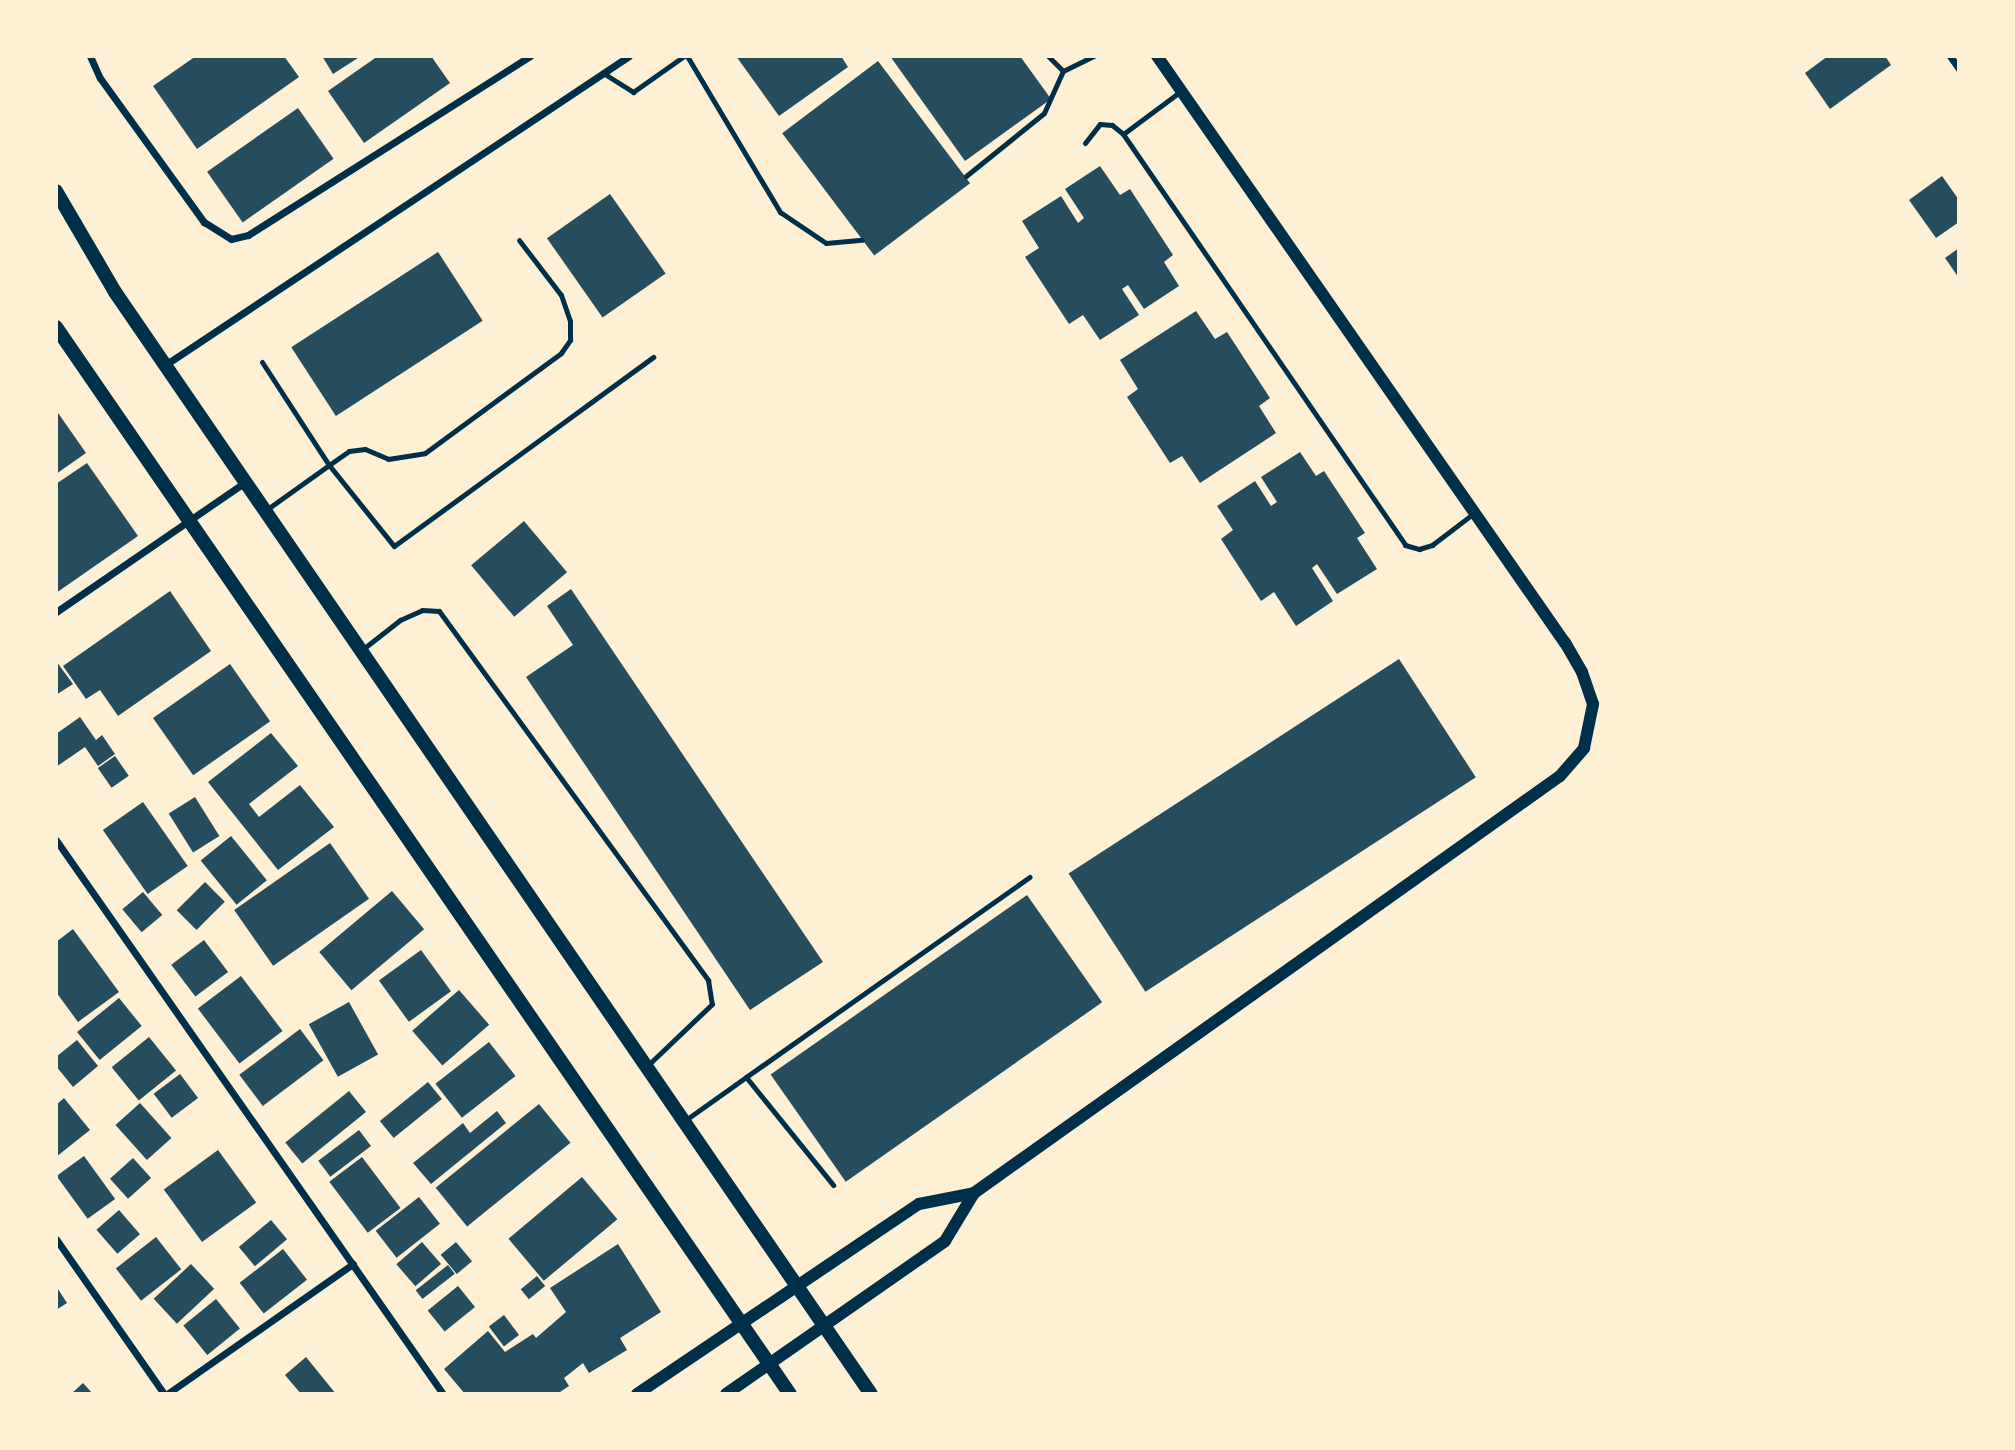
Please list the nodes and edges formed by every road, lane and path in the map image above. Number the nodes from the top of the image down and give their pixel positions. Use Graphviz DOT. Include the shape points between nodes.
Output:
graph roads {
  1 [pos="90,56"];
  2 [pos="530,56"];
  3 [pos="629,56"];
  4 [pos="686,56"];
  5 [pos="1048,56"];
  6 [pos="1094,56"];
  7 [pos="1157,56"];
  8 [pos="1950,56"];
  9 [pos="518,59"];
  10 [pos="1959,69"];
  11 [pos="1063,71"];
  12 [pos="603,74"];
  13 [pos="1181,91"];
  14 [pos="1123,134"];
  15 [pos="1085,143"];
  16 [pos="966,176"];
  17 [pos="56,191"];
  18 [pos="519,240"];
  19 [pos="862,240"];
  20 [pos="56,327"];
  21 [pos="653,357"];
  22 [pos="262,362"];
  23 [pos="165,365"];
  24 [pos="329,465"];
  25 [pos="245,482"];
  26 [pos="265,510"];
  27 [pos="1474,513"];
  28 [pos="187,522"];
  29 [pos="56,612"];
  30 [pos="363,649"];
  31 [pos="56,840"];
  32 [pos="1029,877"];
  33 [pos="648,1066"];
  34 [pos="746,1077"];
  35 [pos="687,1119"];
  36 [pos="833,1185"];
  37 [pos="974,1193"];
  38 [pos="56,1239"];
  39 [pos="353,1265"];
  40 [pos="797,1286"];
  41 [pos="742,1323"];
  42 [pos="823,1325"];
  43 [pos="769,1364"];
  44 [pos="166,1394"];
  45 [pos="443,1394"];
  46 [pos="636,1394"];
  47 [pos="726,1394"];
  48 [pos="790,1394"];
  49 [pos="872,1394"];
  1 -- 9 [label="street" via="100,78 204,222 232,239 248,235"];
  2 -- 9 [label="street"];
  3 -- 12 [label="street"];
  4 -- 12 [label="lane" via="633,93"];
  4 -- 19 [label="lane" via="780,212 826,243"];
  5 -- 11 [label="lane"];
  6 -- 11 [label="lane"];
  7 -- 13 [label="street"];
  8 -- 10 [label="street"];
  11 -- 16 [label="lane" via="1044,113"];
  12 -- 23 [label="street"];
  13 -- 14 [label="lane"];
  13 -- 27 [label="street"];
  14 -- 15 [label="lane" via="1106,122"];
  14 -- 27 [label="lane" via="1405,545 1419,549 1432,545"];
  17 -- 23 [label="main road"];
  18 -- 24 [label="lane" via="561,295 570,321 570,340 561,353 425,453 388,459 365,449 349,451"];
  20 -- 28 [label="main road"];
  21 -- 24 [label="lane" via="394,546"];
  22 -- 24 [label="lane"];
  23 -- 25 [label="main road"];
  24 -- 26 [label="lane"];
  25 -- 26 [label="main road"];
  25 -- 28 [label="street"];
  26 -- 30 [label="main road"];
  27 -- 37 [label="street" via="1582,672 1593,704 1584,748 1560,776"];
  28 -- 29 [label="street"];
  28 -- 41 [label="main road"];
  30 -- 33 [label="main road"];
  30 -- 33 [label="lane" via="400,620 422,610 439,611 708,980 712,1003"];
  31 -- 39 [label="street"];
  32 -- 34 [label="lane"];
  33 -- 35 [label="main road"];
  34 -- 35 [label="lane"];
  34 -- 36 [label="lane"];
  35 -- 40 [label="main road"];
  37 -- 40 [label="street" via="919,1204"];
  37 -- 42 [label="street" via="945,1241"];
  38 -- 44 [label="street"];
  39 -- 44 [label="street"];
  39 -- 45 [label="street"];
  40 -- 41 [label="street"];
  40 -- 42 [label="main road"];
  41 -- 43 [label="main road"];
  41 -- 46 [label="street"];
  42 -- 43 [label="street"];
  42 -- 49 [label="main road"];
  43 -- 47 [label="street"];
  43 -- 48 [label="main road"];
}
